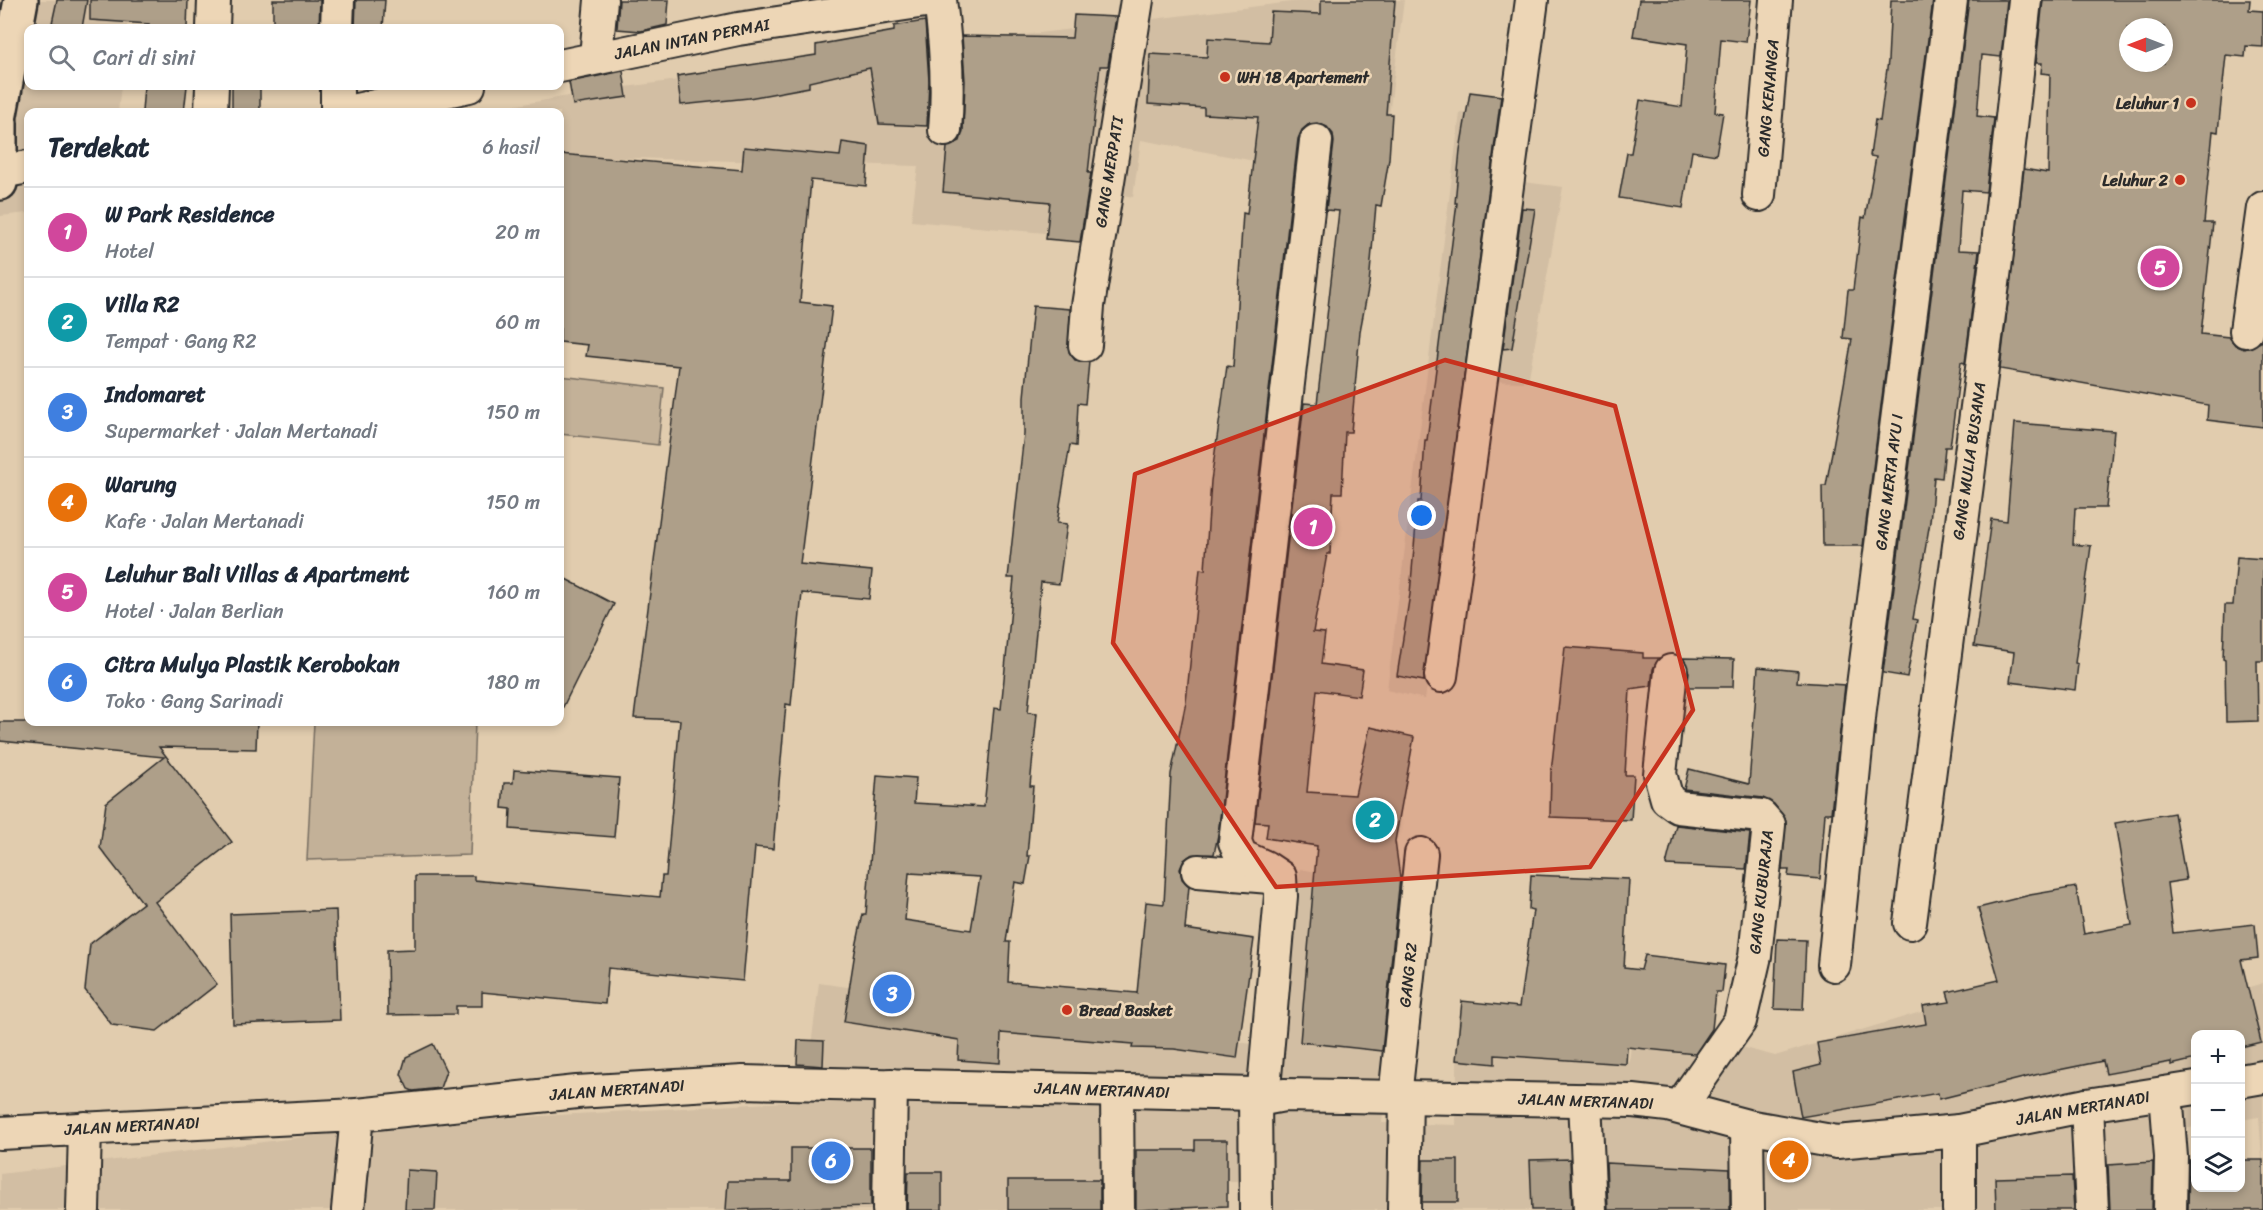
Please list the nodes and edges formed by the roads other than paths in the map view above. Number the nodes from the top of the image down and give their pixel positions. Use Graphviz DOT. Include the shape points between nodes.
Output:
graph roads {
  1 [pos="21,0"];
  2 [pos="214,0"];
  3 [pos="338,0"];
  4 [pos="600,0"];
  5 [pos="930,0"];
  6 [pos="1137,0"];
  7 [pos="1532,0"];
  8 [pos="1776,0"];
  9 [pos="1951,0"];
  10 [pos="2025,0"];
  11 [pos="826,8"];
  12 [pos="213,24"];
  13 [pos="337,24"];
  14 [pos="596,57"];
  15 [pos="564,65"];
  16 [pos="212,90"];
  17 [pos="337,90"];
  18 [pos="450,90"];
  19 [pos="211,108"];
  20 [pos="337,108"];
  21 [pos="367,108"];
  22 [pos="0,114"];
  23 [pos="0,123"];
  24 [pos="945,130"];
  25 [pos="1316,141"];
  26 [pos="10,174"];
  27 [pos="1759,195"];
  28 [pos="2263,208"];
  29 [pos="2246,331"];
  30 [pos="1085,345"];
  31 [pos="1671,671"];
  32 [pos="1441,676"];
  33 [pos="1421,854"];
  34 [pos="1198,871"];
  35 [pos="1280,878"];
  36 [pos="1911,923"];
  37 [pos="1834,965"];
  38 [pos="2263,1077"];
  39 [pos="2245,1080"];
  40 [pos="891,1085"];
  41 [pos="1117,1091"];
  42 [pos="2181,1091"];
  43 [pos="1400,1096"];
  44 [pos="1259,1097"];
  45 [pos="1585,1100"];
  46 [pos="2087,1105"];
  47 [pos="1680,1107"];
  48 [pos="357,1115"];
  49 [pos="1748,1126"];
  50 [pos="85,1128"];
  51 [pos="1959,1131"];
  52 [pos="0,1132"];
  53 [pos="83,1210"];
  54 [pos="348,1210"];
  55 [pos="889,1210"];
  56 [pos="1118,1210"];
  57 [pos="1256,1210"];
  58 [pos="1404,1210"];
  59 [pos="1590,1210"];
  60 [pos="1748,1210"];
  61 [pos="1959,1210"];
  62 [pos="2092,1210"];
  63 [pos="2169,1210"];
  1 -- 22 [label="main road"];
  2 -- 12 [label="street"];
  3 -- 13 [label="street"];
  4 -- 14 [label="street"];
  5 -- 11 [label="street, JALAN INTAN PERMAI"];
  5 -- 24 [label="street" via="946,44"];
  6 -- 30 [label="street, GANG MERPATI"];
  7 -- 32 [label="street"];
  8 -- 27 [label="street, GANG KENANGA"];
  9 -- 37 [label="street, GANG MERTA AYU I" via="1863,688"];
  10 -- 36 [label="street, GANG MULIA BUSANA"];
  11 -- 14 [label="street, JALAN INTAN PERMAI"];
  14 -- 15 [label="street, JALAN INTAN PERMAI"];
  16 -- 19 [label="street"];
  17 -- 20 [label="street"];
  18 -- 21 [label="street"];
  23 -- 26 [label="main road"];
  25 -- 35 [label="street" via="1235,842 1241,856"];
  28 -- 29 [label="street"];
  31 -- 47 [label="street, GANG KUBURAJA" via="1660,774 1667,799 1678,807 1761,816 1769,825 1755,956 1740,1021"];
  33 -- 43 [label="street, GANG R2"];
  34 -- 35 [label="street"];
  35 -- 44 [label="street"];
  38 -- 39 [label="street"];
  40 -- 41 [label="street, JALAN MERTANADI"];
  40 -- 48 [label="street, JALAN MERTANADI" via="689,1084"];
  40 -- 55 [label="street"];
  41 -- 44 [label="street, JALAN MERTANADI"];
  41 -- 56 [label="street"];
  42 -- 46 [label="street, JALAN MERTANADI"];
  42 -- 63 [label="street" via="2171,1157"];
  43 -- 44 [label="street, JALAN MERTANADI"];
  43 -- 45 [label="street, JALAN MERTANADI"];
  43 -- 58 [label="street, GANG R2"];
  44 -- 57 [label="street"];
  45 -- 47 [label="street, JALAN MERTANADI"];
  45 -- 59 [label="street"];
  46 -- 51 [label="street, JALAN MERTANADI"];
  46 -- 62 [label="street"];
  47 -- 49 [label="street, JALAN MERTANADI"];
  48 -- 50 [label="street, JALAN MERTANADI"];
  48 -- 54 [label="street"];
  49 -- 51 [label="street, JALAN MERTANADI" via="1837,1142"];
  49 -- 60 [label="street"];
  50 -- 52 [label="street, JALAN MERTANADI"];
  50 -- 53 [label="street"];
  51 -- 61 [label="street"];
}
